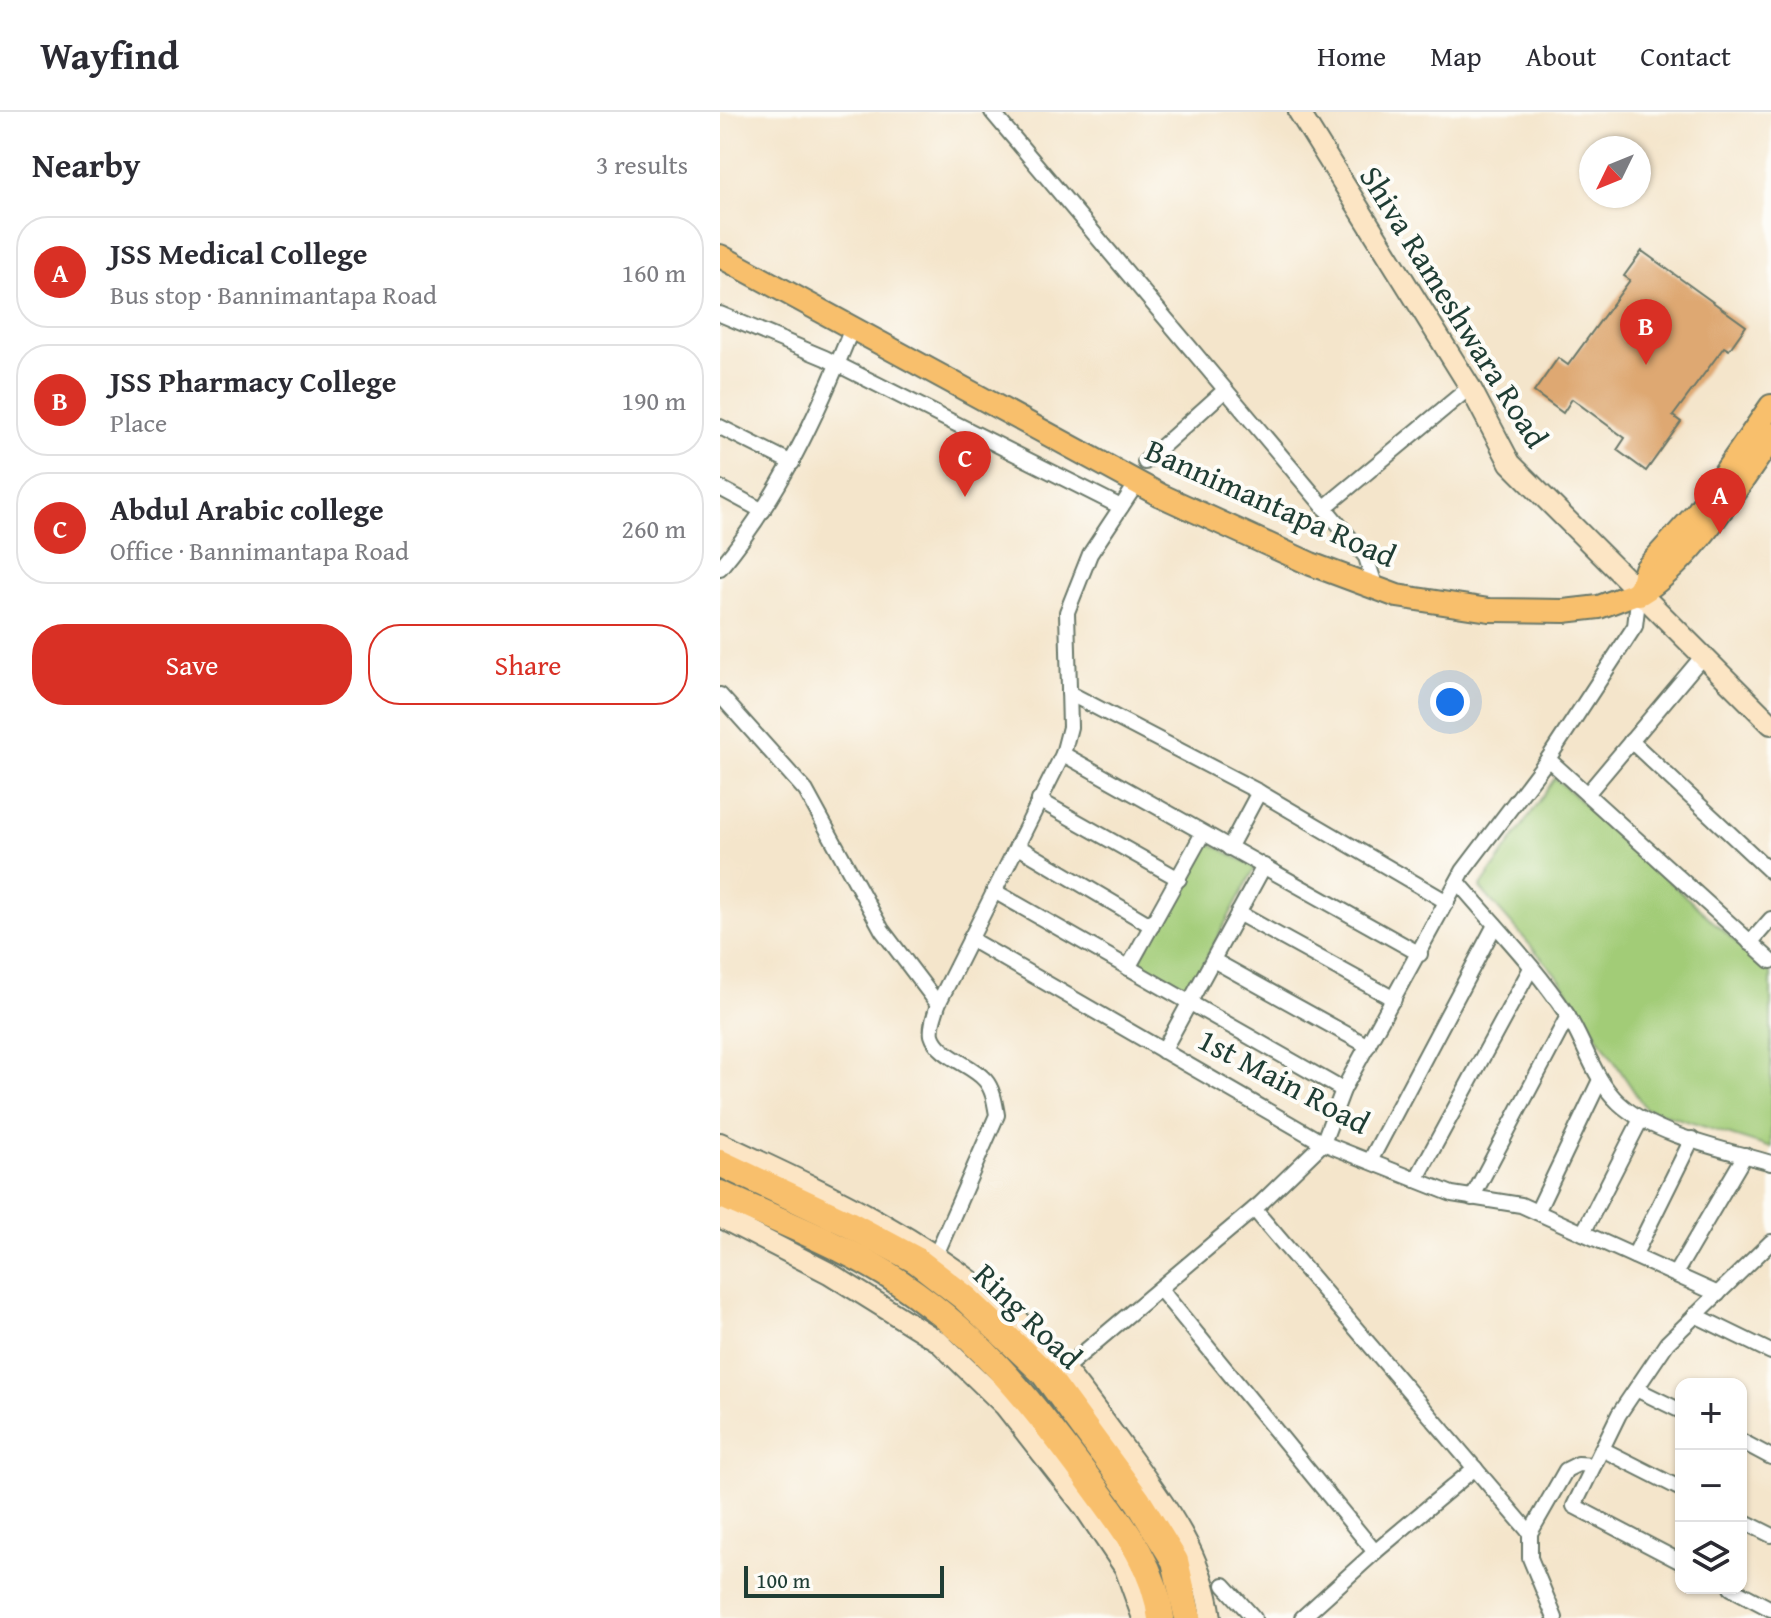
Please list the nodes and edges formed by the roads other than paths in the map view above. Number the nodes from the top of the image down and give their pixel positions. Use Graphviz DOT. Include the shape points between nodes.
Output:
graph roads {
  1 [pos="992,112"];
  2 [pos="1299,112"];
  3 [pos="720,256"];
  4 [pos="720,314"];
  5 [pos="852,328"];
  6 [pos="837,365"];
  7 [pos="1470,387"];
  8 [pos="1224,391"];
  9 [pos="1771,406"];
  10 [pos="720,427"];
  11 [pos="1771,436"];
  12 [pos="792,463"];
  13 [pos="1141,472"];
  14 [pos="720,488"];
  15 [pos="1121,507"];
  16 [pos="1324,508"];
  17 [pos="763,511"];
  18 [pos="723,559"];
  19 [pos="1376,588"];
  20 [pos="1639,592"];
  21 [pos="1702,657"];
  22 [pos="1069,693"];
  23 [pos="720,695"];
  24 [pos="1771,724"];
  25 [pos="1631,741"];
  26 [pos="1063,754"];
  27 [pos="1548,759"];
  28 [pos="1259,792"];
  29 [pos="1587,794"];
  30 [pos="1039,800"];
  31 [pos="1203,833"];
  32 [pos="1017,846"];
  33 [pos="1229,848"];
  34 [pos="1264,866"];
  35 [pos="1771,872"];
  36 [pos="1179,879"];
  37 [pos="1458,882"];
  38 [pos="994,891"];
  39 [pos="1447,902"];
  40 [pos="1238,913"];
  41 [pos="1771,919"];
  42 [pos="1495,925"];
  43 [pos="1152,926"];
  44 [pos="970,939"];
  45 [pos="1750,943"];
  46 [pos="1420,954"];
  47 [pos="1213,960"];
  48 [pos="1771,961"];
  49 [pos="1128,968"];
  50 [pos="1531,968"];
  51 [pos="1394,999"];
  52 [pos="1190,1003"];
  53 [pos="938,1004"];
  54 [pos="1568,1016"];
  55 [pos="1368,1046"];
  56 [pos="1163,1051"];
  57 [pos="1600,1080"];
  58 [pos="1343,1090"];
  59 [pos="1641,1119"];
  60 [pos="1692,1139"];
  61 [pos="720,1143"];
  62 [pos="1323,1143"];
  63 [pos="1745,1155"];
  64 [pos="1370,1161"];
  65 [pos="720,1163"];
  66 [pos="1771,1163"];
  67 [pos="1416,1180"];
  68 [pos="720,1194"];
  69 [pos="1472,1198"];
  70 [pos="1254,1209"];
  71 [pos="1537,1212"];
  72 [pos="720,1217"];
  73 [pos="1583,1233"];
  74 [pos="1771,1242"];
  75 [pos="936,1255"];
  76 [pos="1634,1256"];
  77 [pos="1675,1274"];
  78 [pos="1160,1289"];
  79 [pos="1718,1294"];
  80 [pos="1695,1315"];
  81 [pos="1771,1352"];
  82 [pos="1057,1374"];
  83 [pos="1636,1389"];
  84 [pos="1675,1408"];
  85 [pos="1747,1444"];
  86 [pos="1602,1449"];
  87 [pos="1771,1457"];
  88 [pos="1594,1465"];
  89 [pos="1475,1468"];
  90 [pos="1675,1486"];
  91 [pos="1105,1518"];
  92 [pos="1745,1522"];
  93 [pos="1530,1533"];
  94 [pos="1771,1535"];
  95 [pos="1375,1552"];
  96 [pos="1675,1559"];
  97 [pos="1224,1585"];
  98 [pos="1742,1594"];
  99 [pos="1771,1609"];
  100 [pos="1143,1618"];
  101 [pos="1161,1618"];
  102 [pos="1188,1618"];
  103 [pos="1211,1618"];
  104 [pos="1254,1618"];
  105 [pos="1302,1618"];
  106 [pos="1555,1618"];
  1 -- 8 [label="street"];
  2 -- 7 [label="street, Shiva Rameshwara Road"];
  3 -- 5 [label="main road, Bannimantapa Road"];
  4 -- 6 [label="street"];
  5 -- 6 [label="street"];
  5 -- 13 [label="main road, Bannimantapa Road"];
  6 -- 12 [label="street"];
  6 -- 15 [label="street"];
  7 -- 16 [label="street"];
  7 -- 20 [label="street, Shiva Rameshwara Road" via="1510,463"];
  8 -- 13 [label="street"];
  8 -- 16 [label="street"];
  9 -- 20 [label="main road" via="1696,514 1646,569"];
  10 -- 12 [label="street"];
  11 -- 20 [label="highway, Bannimantapa Road" via="1692,544 1658,581"];
  12 -- 17 [label="street"];
  13 -- 15 [label="street"];
  13 -- 19 [label="main road, Bannimantapa Road" via="1311,564"];
  14 -- 17 [label="street"];
  15 -- 22 [label="street" via="1090,554 1067,612"];
  16 -- 19 [label="street" via="1366,557"];
  17 -- 18 [label="street"];
  19 -- 20 [label="main road, Bannimantapa Road" via="1489,610 1599,607"];
  20 -- 21 [label="street"];
  20 -- 27 [label="street" via="1635,626"];
  21 -- 24 [label="street"];
  21 -- 25 [label="street"];
  22 -- 26 [label="street" via="1070,727"];
  22 -- 28 [label="street"];
  23 -- 53 [label="street" via="806,791 882,930"];
  25 -- 29 [label="street"];
  25 -- 35 [label="street"];
  26 -- 30 [label="street"];
  26 -- 31 [label="street"];
  27 -- 29 [label="street"];
  27 -- 37 [label="street"];
  28 -- 33 [label="street"];
  28 -- 39 [label="street"];
  29 -- 45 [label="street"];
  30 -- 32 [label="street"];
  30 -- 36 [label="street"];
  31 -- 33 [label="street"];
  31 -- 36 [label="street"];
  32 -- 38 [label="street"];
  32 -- 43 [label="street"];
  33 -- 34 [label="street"];
  34 -- 40 [label="street"];
  34 -- 46 [label="street"];
  36 -- 43 [label="street"];
  37 -- 39 [label="street"];
  37 -- 42 [label="street"];
  38 -- 44 [label="street"];
  38 -- 49 [label="street"];
  39 -- 46 [label="street"];
  40 -- 47 [label="street"];
  40 -- 51 [label="street"];
  41 -- 45 [label="street"];
  42 -- 50 [label="street"];
  42 -- 64 [label="street"];
  43 -- 49 [label="street"];
  44 -- 53 [label="street"];
  44 -- 56 [label="street, 1st Main Road"];
  45 -- 48 [label="street"];
  46 -- 51 [label="street"];
  47 -- 52 [label="street"];
  47 -- 55 [label="street"];
  49 -- 52 [label="street"];
  50 -- 54 [label="street"];
  50 -- 67 [label="street"];
  51 -- 55 [label="street"];
  52 -- 56 [label="street"];
  52 -- 58 [label="street"];
  53 -- 75 [label="street" via="933,1038 984,1079 997,1115"];
  54 -- 57 [label="street"];
  54 -- 69 [label="street"];
  55 -- 58 [label="street"];
  56 -- 62 [label="street, 1st Main Road"];
  57 -- 59 [label="street" via="1617,1102"];
  57 -- 71 [label="street"];
  58 -- 62 [label="street"];
  59 -- 60 [label="street"];
  59 -- 73 [label="street"];
  60 -- 63 [label="street"];
  60 -- 76 [label="street"];
  61 -- 75 [label="street" via="873,1217"];
  62 -- 64 [label="street, 1st Main Road"];
  62 -- 70 [label="street"];
  63 -- 66 [label="street"];
  63 -- 77 [label="street"];
  64 -- 67 [label="street, 1st Main Road"];
  65 -- 82 [label="highway, Ring Road" via="916,1260"];
  67 -- 69 [label="street, 1st Main Road"];
  68 -- 91 [label="highway, Ring Road" via="883,1272 932,1307 1009,1376 1042,1416"];
  69 -- 71 [label="street, 1st Main Road"];
  70 -- 78 [label="street"];
  70 -- 89 [label="street"];
  71 -- 73 [label="street, 1st Main Road"];
  72 -- 91 [label="street" via="829,1273 938,1341 1005,1406"];
  73 -- 76 [label="street, 1st Main Road"];
  74 -- 79 [label="street"];
  75 -- 82 [label="street" via="1017,1319"];
  76 -- 77 [label="street, 1st Main Road"];
  77 -- 79 [label="street, 1st Main Road"];
  78 -- 82 [label="street"];
  78 -- 95 [label="street"];
  79 -- 80 [label="street"];
  80 -- 81 [label="street"];
  80 -- 83 [label="street" via="1667,1343"];
  82 -- 102 [label="highway, Ring Road" via="1175,1561"];
  82 -- 103 [label="street" via="1152,1487 1193,1551"];
  83 -- 84 [label="street"];
  83 -- 86 [label="street"];
  85 -- 87 [label="street"];
  86 -- 88 [label="street"];
  86 -- 90 [label="street"];
  88 -- 93 [label="street" via="1566,1470"];
  88 -- 96 [label="street" via="1574,1506"];
  89 -- 93 [label="street"];
  89 -- 95 [label="street"];
  91 -- 100 [label="street"];
  91 -- 101 [label="highway, Ring Road" via="1131,1537 1158,1590"];
  92 -- 94 [label="street"];
  93 -- 106 [label="street" via="1530,1558"];
  95 -- 105 [label="street"];
  97 -- 104 [label="street"];
  98 -- 99 [label="street"];
}
